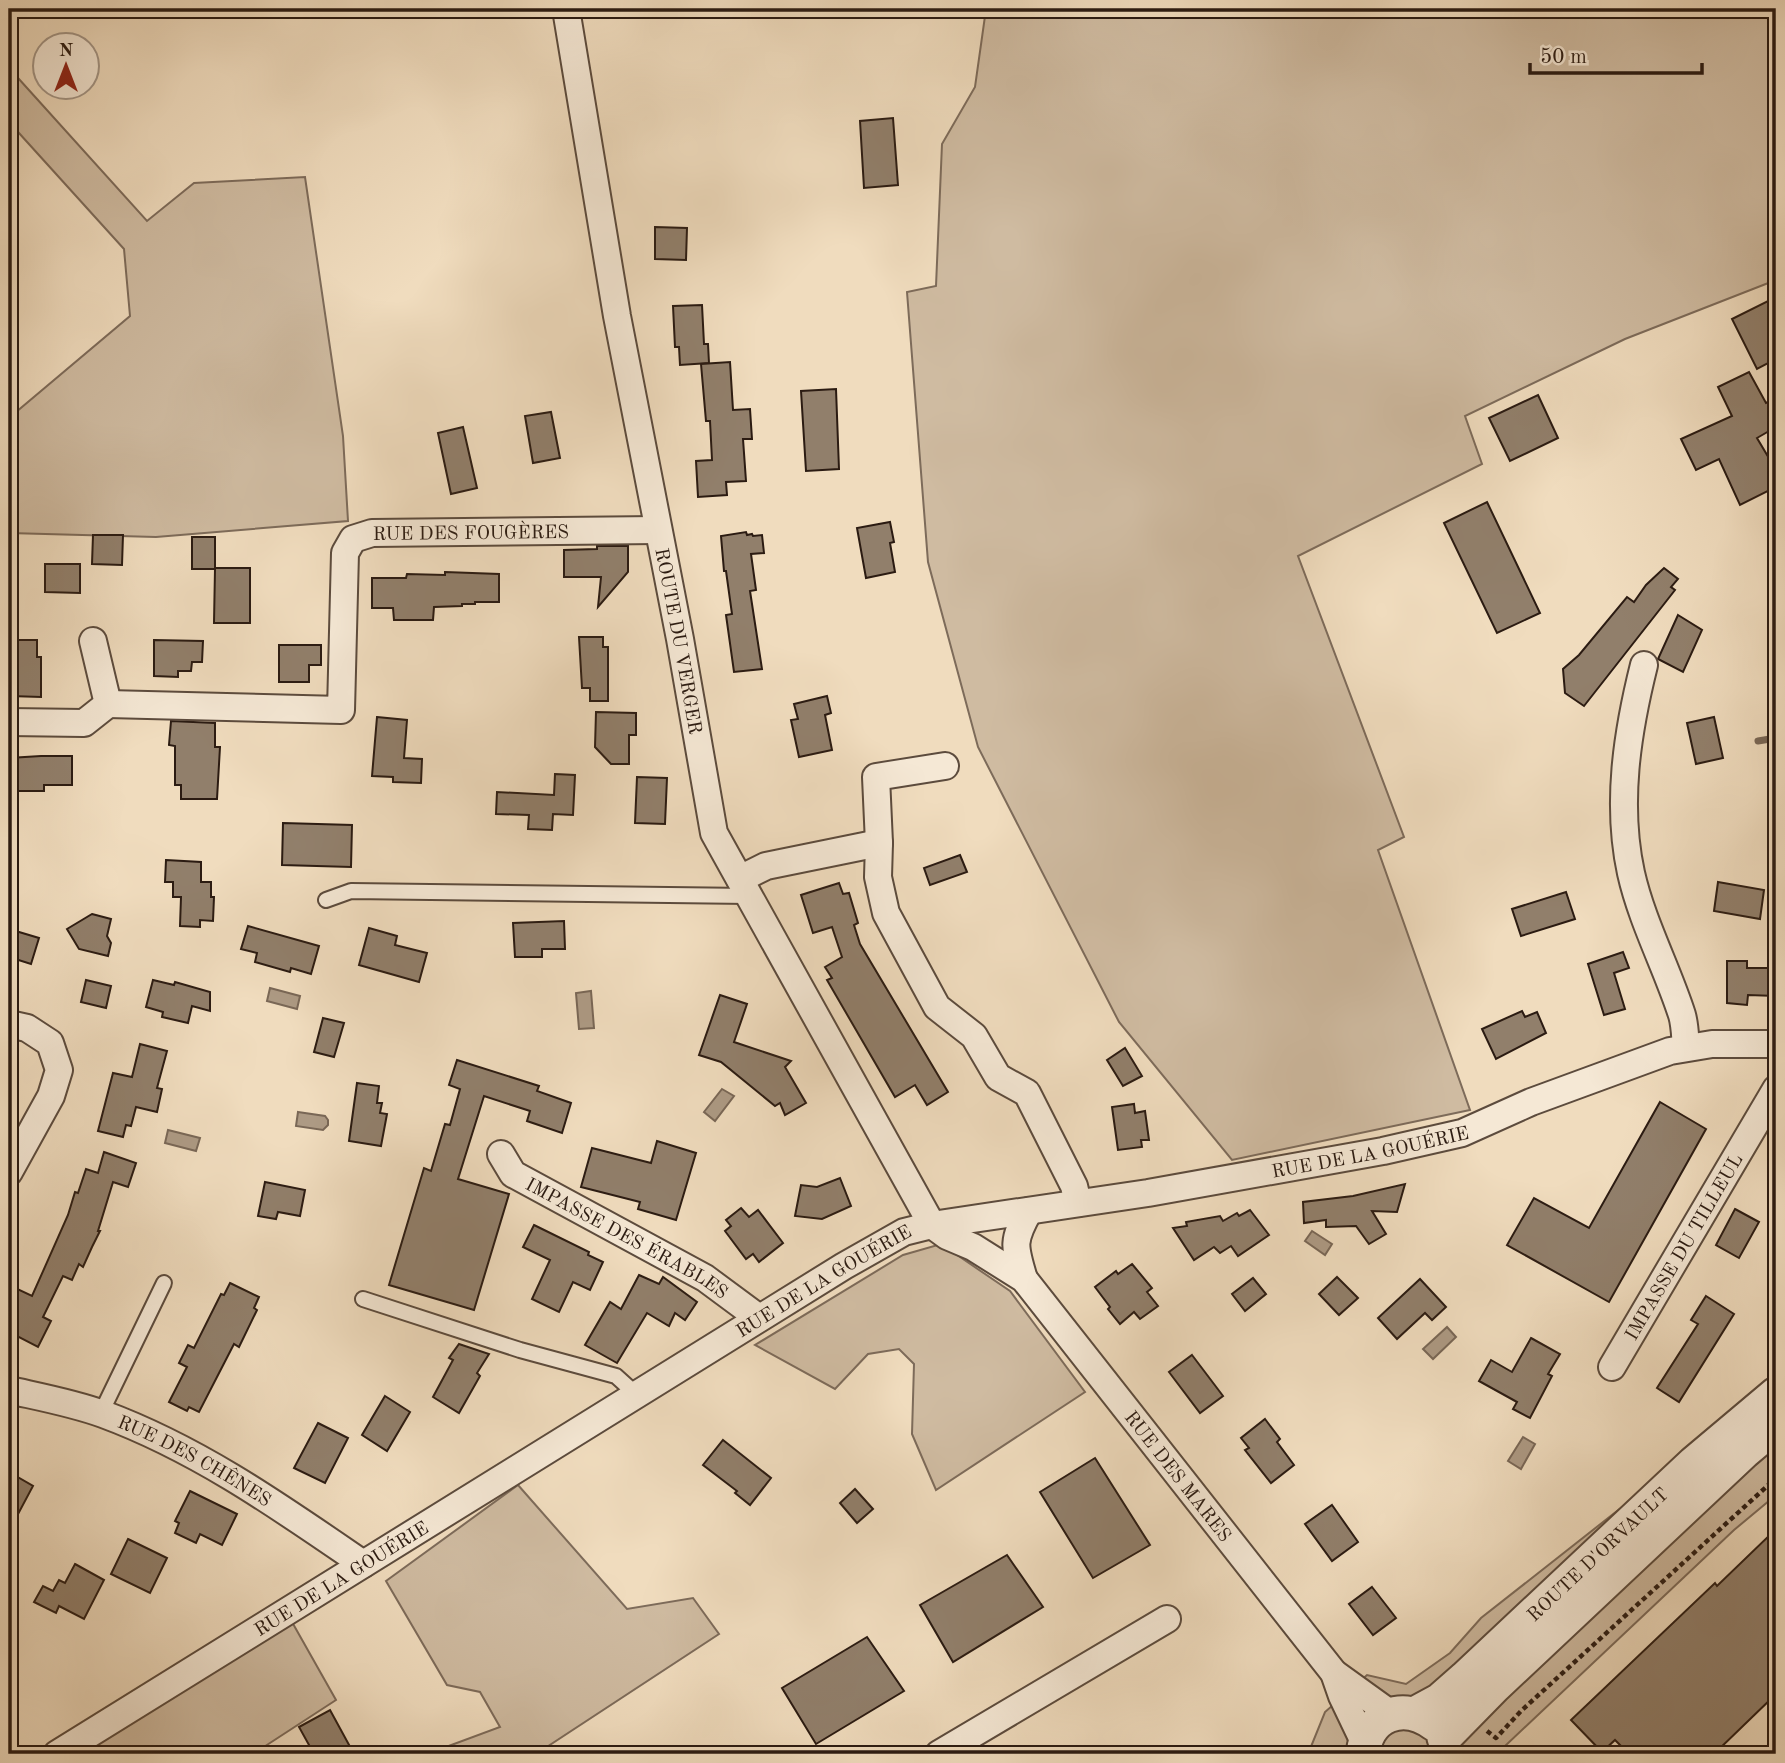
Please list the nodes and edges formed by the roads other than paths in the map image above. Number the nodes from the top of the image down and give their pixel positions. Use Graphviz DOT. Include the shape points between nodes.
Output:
graph roads {
  1 [pos="566,9"];
  2 [pos="658,530"];
  3 [pos="93,641"];
  4 [pos="1644,665"];
  5 [pos="108,704"];
  6 [pos="9,722"];
  7 [pos="944,765"];
  8 [pos="879,843"];
  9 [pos="745,887"];
  10 [pos="326,900"];
  11 [pos="9,1024"];
  12 [pos="1776,1044"];
  13 [pos="1686,1047"];
  14 [pos="1776,1089"];
  15 [pos="501,1154"];
  16 [pos="9,1172"];
  17 [pos="1078,1203"];
  18 [pos="1029,1211"];
  19 [pos="932,1225"];
  20 [pos="1024,1279"];
  21 [pos="164,1283"];
  22 [pos="363,1299"];
  23 [pos="759,1318"];
  24 [pos="1612,1367"];
  25 [pos="9,1390"];
  26 [pos="1776,1394"];
  27 [pos="637,1395"];
  28 [pos="101,1413"];
  29 [pos="1776,1425"];
  30 [pos="363,1564"];
  31 [pos="1167,1619"];
  32 [pos="1334,1674"];
  33 [pos="1403,1713"];
  34 [pos="1446,1746"];
  35 [pos="1364,1748"];
  36 [pos="57,1754"];
  37 [pos="939,1754"];
  1 -- 2 [label="street, ROUTE DU VERGER"];
  2 -- 5 [label="street, RUE DES FOUGÈRES" via="372,533 353,539 345,553 341,710"];
  2 -- 9 [label="street, ROUTE DU VERGER" via="714,833"];
  3 -- 5 [label="street"];
  4 -- 13 [label="street" via="1632,716 1623,818 1632,874 1682,1018"];
  5 -- 6 [label="street" via="84,723"];
  7 -- 8 [label="street" via="876,777"];
  8 -- 9 [label="street" via="766,866"];
  8 -- 17 [label="street" via="878,877 886,913 937,1007 974,1035 998,1077 1027,1093 1074,1186"];
  9 -- 10 [label="lane" via="351,891"];
  9 -- 19 [label="street, ROUTE DU VERGER"];
  11 -- 16 [label="street" via="27,1028 50,1043 58,1070 51,1096"];
  12 -- 13 [label="street, RUE DE LA GOUÉRIE"];
  13 -- 17 [label="street, RUE DE LA GOUÉRIE" via="1635,1062 1462,1133"];
  14 -- 24 [label="street, IMPASSE DU TILLEUL"];
  15 -- 23 [label="street, IMPASSE DES ÉRABLES" via="513,1174 705,1278"];
  17 -- 18 [label="street, RUE DE LA GOUÉRIE"];
  18 -- 19 [label="street, RUE DE LA GOUÉRIE"];
  18 -- 20 [label="street, RUE DES MARES" via="1016,1234"];
  19 -- 20 [label="street, RUE DES MARES"];
  19 -- 23 [label="street, RUE DE LA GOUÉRIE" via="904,1232"];
  20 -- 32 [label="street, RUE DES MARES"];
  21 -- 28 [label="lane"];
  22 -- 27 [label="lane" via="616,1377"];
  23 -- 27 [label="street, RUE DE LA GOUÉRIE"];
  25 -- 28 [label="street, RUE DES CHÊNES"];
  26 -- 33 [label="street, ROUTE D'ORVAULT" via="1694,1463 1440,1700"];
  27 -- 30 [label="street, RUE DE LA GOUÉRIE"];
  28 -- 30 [label="street, RUE DES CHÊNES" via="179,1446 252,1488"];
  29 -- 34 [label="street, ROUTE D'ORVAULT" via="1468,1714"];
  30 -- 36 [label="street, RUE DE LA GOUÉRIE"];
  31 -- 37 [label="street"];
  32 -- 33 [label="street, RUE DES MARES"];
  32 -- 35 [label="street, RUE DES MARES"];
  33 -- 34 [label="street" via="1435,1724"];
  33 -- 35 [label="street, ROUTE D'ORVAULT" via="1374,1725"];
}
